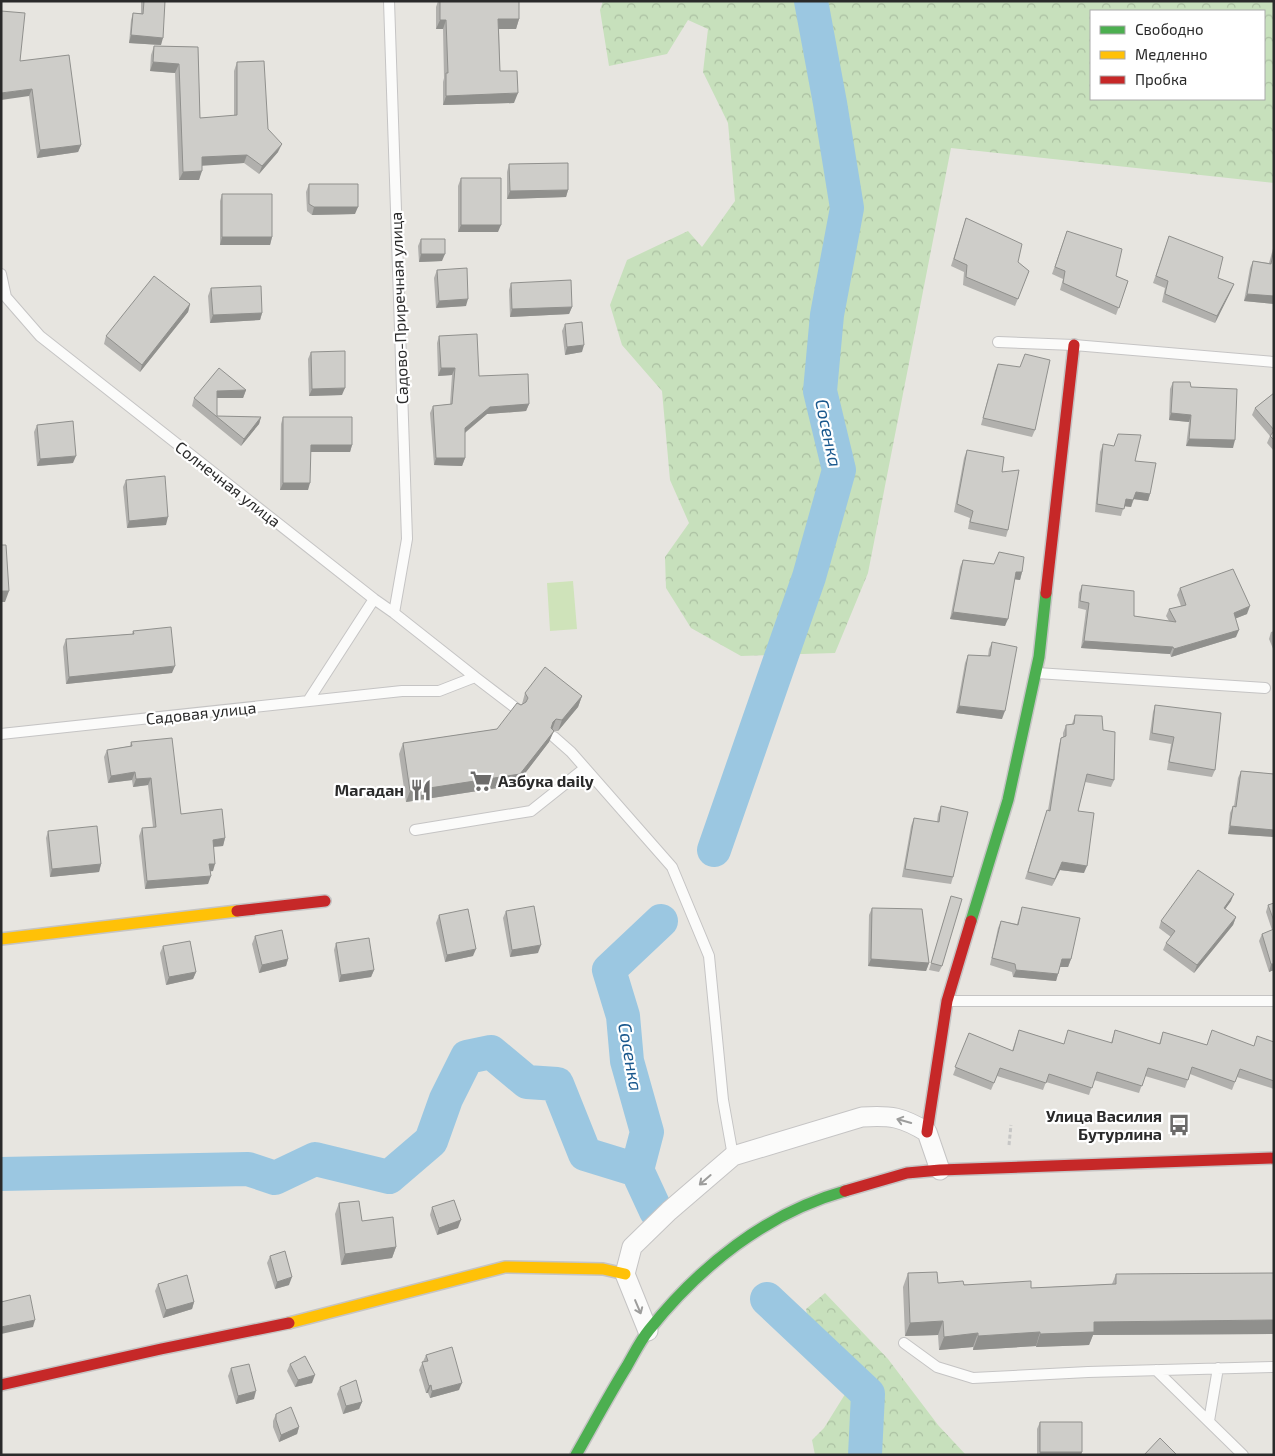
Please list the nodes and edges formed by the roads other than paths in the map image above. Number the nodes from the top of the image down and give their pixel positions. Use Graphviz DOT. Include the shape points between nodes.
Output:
graph roads {
  1 [pos="389,1"];
  2 [pos="1,274"];
  3 [pos="4,298"];
  4 [pos="998,342"];
  5 [pos="1074,344"];
  6 [pos="1274,362"];
  7 [pos="374,599"];
  8 [pos="394,613"];
  9 [pos="1036,673"];
  10 [pos="475,677"];
  11 [pos="1265,688"];
  12 [pos="308,701"];
  13 [pos="517,709"];
  14 [pos="1,734"];
  15 [pos="554,736"];
  16 [pos="585,768"];
  17 [pos="415,830"];
  18 [pos="325,901"];
  19 [pos="1,939"];
  20 [pos="947,1001"];
  21 [pos="1274,1001"];
  22 [pos="928,1132"];
  23 [pos="733,1156"];
  24 [pos="1274,1158"];
  25 [pos="940,1170"];
  26 [pos="624,1274"];
  27 [pos="648,1331"];
  28 [pos="904,1343"];
  29 [pos="1274,1367"];
  30 [pos="1218,1368"];
  31 [pos="1156,1370"];
  32 [pos="1,1385"];
  33 [pos="1208,1421"];
  34 [pos="576,1455"];
  35 [pos="1243,1455"];
  1 -- 8 [label="lane, Садово-Приречная улица" via="407,539"];
  2 -- 3 [label="lane, Солнечная улица"];
  3 -- 7 [label="lane, Солнечная улица" via="40,336"];
  4 -- 5 [label="lane"];
  5 -- 6 [label="lane"];
  5 -- 9 [label="street"];
  7 -- 8 [label="lane, Солнечная улица"];
  7 -- 12 [label="lane"];
  8 -- 10 [label="lane, Солнечная улица"];
  9 -- 11 [label="lane"];
  9 -- 20 [label="street" via="1008,800"];
  10 -- 12 [label="lane, Садовая улица" via="439,691 402,691"];
  10 -- 13 [label="lane, Солнечная улица"];
  12 -- 14 [label="lane, Садовая улица"];
  15 -- 16 [label="lane"];
  16 -- 17 [label="lane" via="531,811"];
  16 -- 23 [label="lane" via="672,867 710,956 723,1100"];
  18 -- 19 [label="street"];
  20 -- 21 [label="lane"];
  20 -- 22 [label="street"];
  22 -- 23 [label="street, one-way" via="908,1121 882,1116 862,1117"];
  22 -- 25 [label="street"];
  23 -- 26 [label="street, one-way" via="632,1247"];
  24 -- 25 [label="street"];
  25 -- 27 [label="street" via="907,1173 833,1194 778,1218 735,1246 702,1273"];
  26 -- 27 [label="street, one-way"];
  26 -- 32 [label="street" via="603,1269 505,1267 291,1323"];
  27 -- 34 [label="street"];
  28 -- 31 [label="lane" via="937,1367 973,1378"];
  29 -- 30 [label="lane"];
  30 -- 31 [label="lane"];
  30 -- 33 [label="lane"];
  31 -- 33 [label="lane"];
  33 -- 35 [label="lane"];
}
